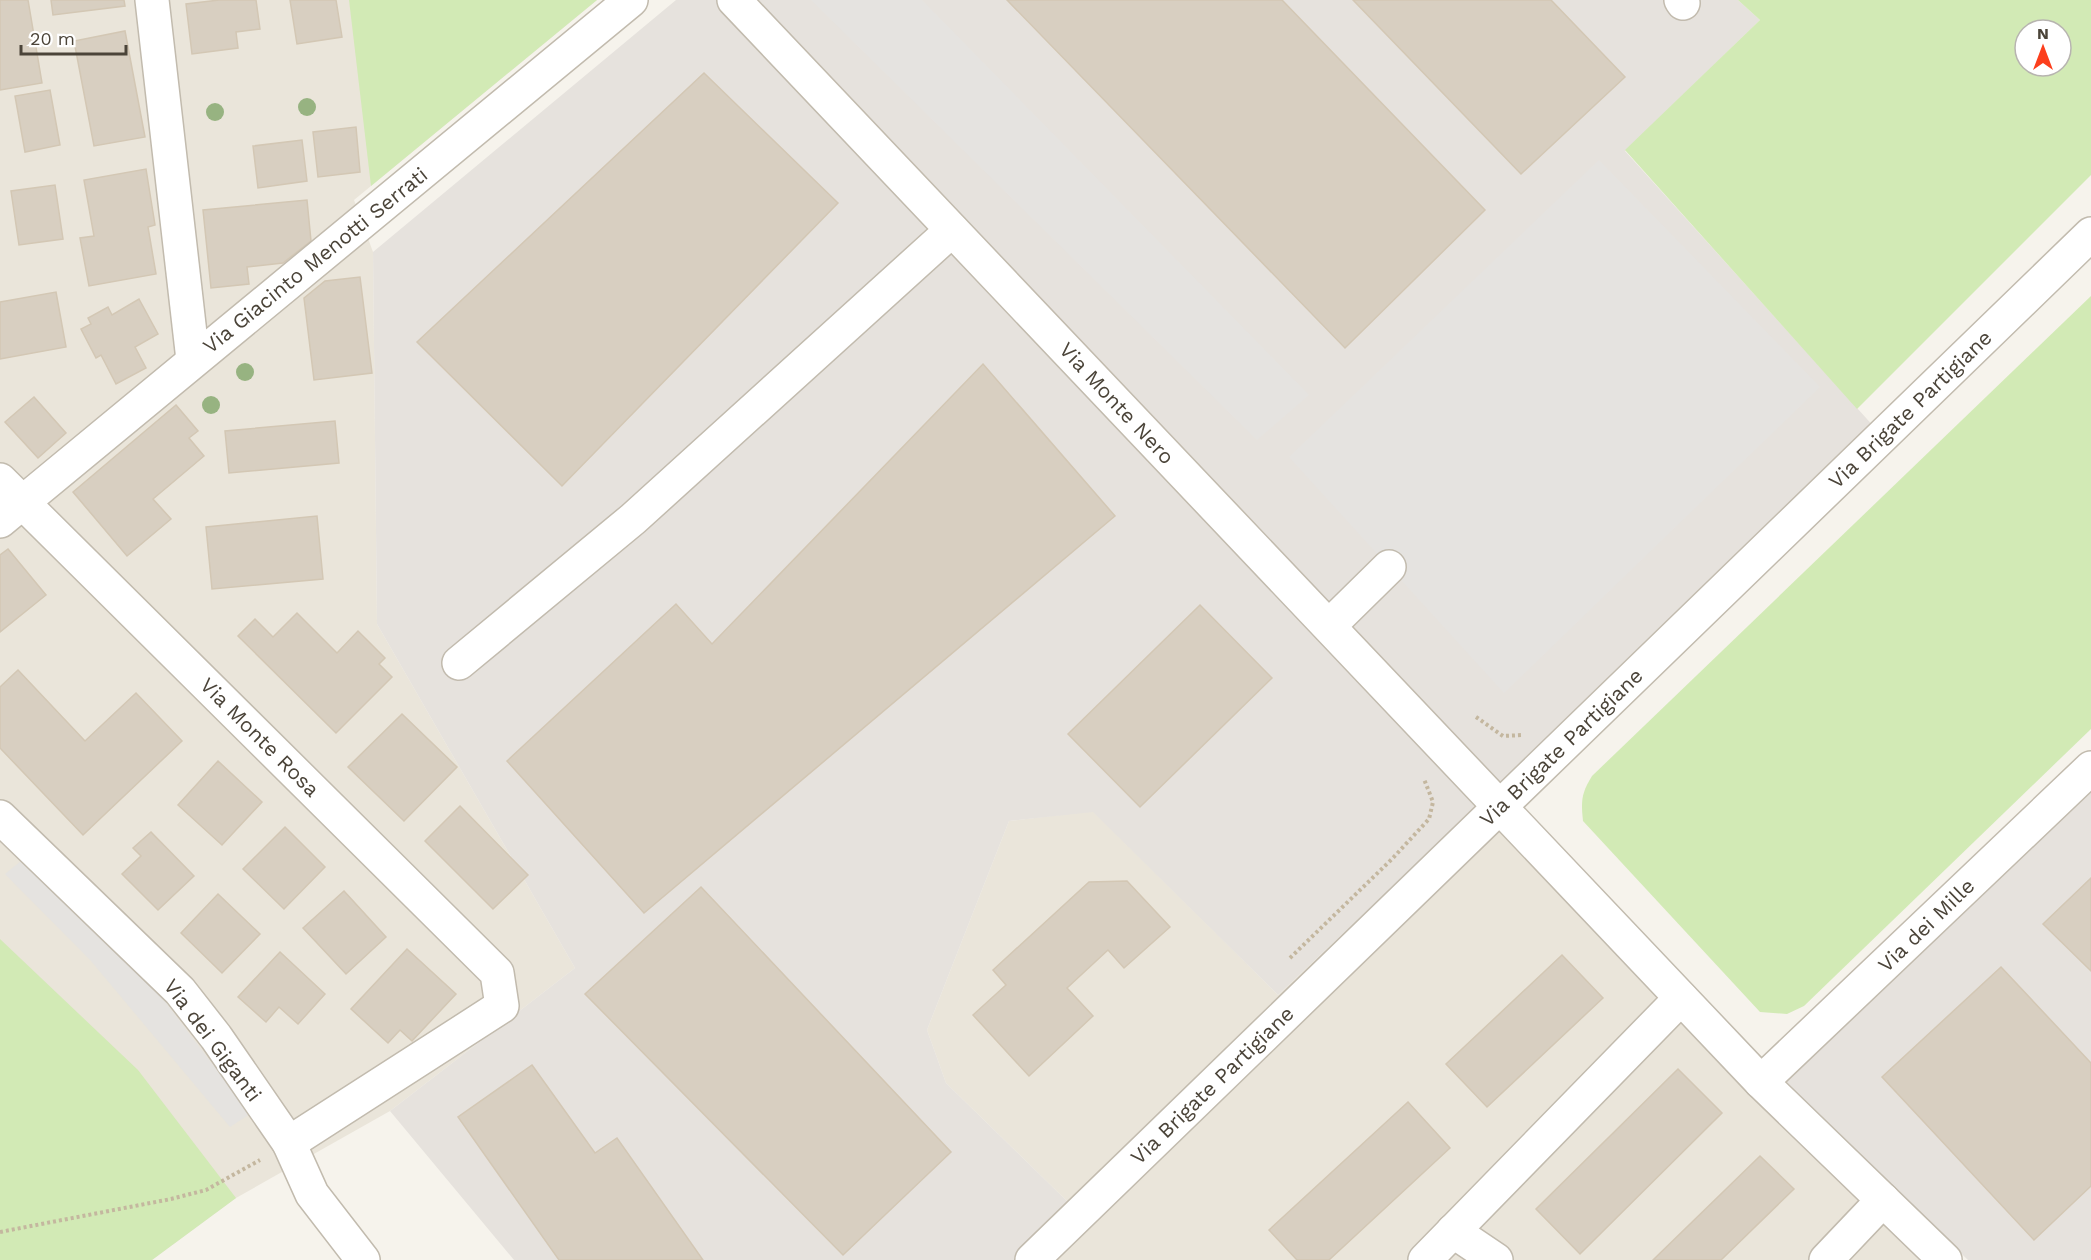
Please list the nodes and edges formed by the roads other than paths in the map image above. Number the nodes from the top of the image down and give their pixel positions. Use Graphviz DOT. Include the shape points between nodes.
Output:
graph roads {
  1 [pos="152,0"];
  2 [pos="632,0"];
  3 [pos="734,0"];
  4 [pos="952,230"];
  5 [pos="2091,234"];
  6 [pos="193,360"];
  7 [pos="8,501"];
  8 [pos="1389,567"];
  9 [pos="1329,626"];
  10 [pos="459,663"];
  11 [pos="2091,768"];
  12 [pos="1499,807"];
  13 [pos="5,826"];
  14 [pos="1681,998"];
  15 [pos="1761,1082"];
  16 [pos="289,1143"];
  17 [pos="1883,1200"];
  18 [pos="1453,1231"];
  19 [pos="363,1260"];
  20 [pos="1032,1260"];
  21 [pos="1425,1260"];
  22 [pos="1496,1260"];
  23 [pos="1826,1260"];
  24 [pos="1945,1260"];
  1 -- 6 [label="street"];
  2 -- 6 [label="street, Via Giacinto Menotti Serrati"];
  3 -- 4 [label="street, Via Monte Nero"];
  4 -- 9 [label="street, Via Monte Nero"];
  4 -- 10 [label="street" via="633,519"];
  5 -- 12 [label="street, Via Brigate Partigiane"];
  6 -- 7 [label="street, Via Giacinto Menotti Serrati"];
  7 -- 16 [label="street, Via Monte Rosa" via="497,973 502,1006"];
  8 -- 9 [label="street"];
  9 -- 12 [label="street, Via Monte Nero"];
  11 -- 15 [label="street, Via dei Mille"];
  12 -- 14 [label="street"];
  12 -- 20 [label="street, Via Brigate Partigiane"];
  13 -- 16 [label="street, Via dei Giganti" via="180,991"];
  14 -- 15 [label="street"];
  14 -- 18 [label="street"];
  15 -- 17 [label="street"];
  16 -- 19 [label="street, Via dei Giganti" via="312,1194"];
  17 -- 23 [label="street"];
  17 -- 24 [label="street"];
  18 -- 21 [label="street"];
  18 -- 22 [label="street"];
}
